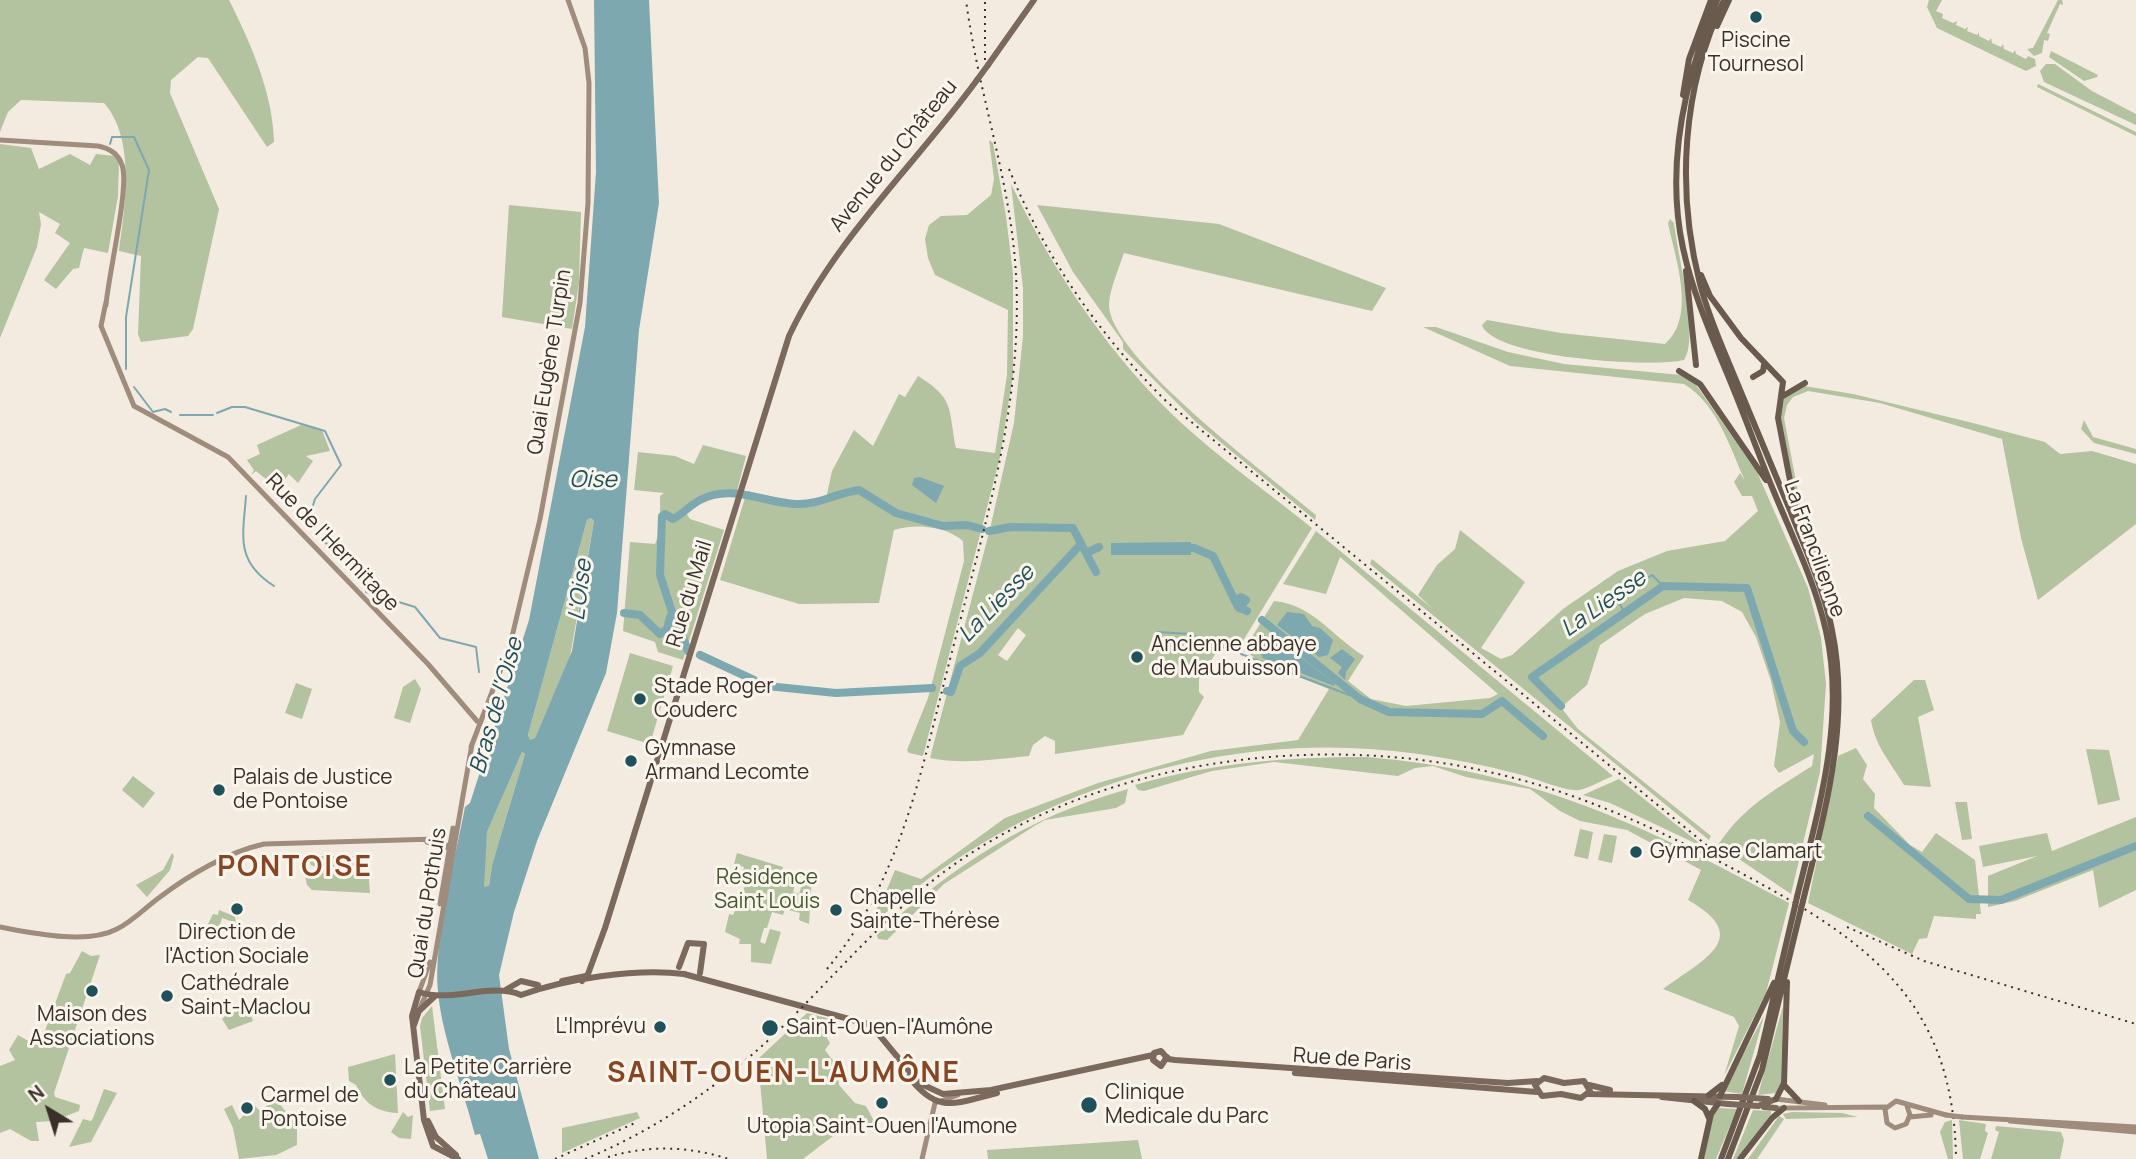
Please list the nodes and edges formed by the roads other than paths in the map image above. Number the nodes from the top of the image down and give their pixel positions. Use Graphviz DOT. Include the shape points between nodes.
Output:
graph roads {
  1 [pos="568,0"];
  2 [pos="1034,0"];
  3 [pos="1711,0"];
  4 [pos="1717,0"];
  5 [pos="1726,0"];
  6 [pos="1679,132"];
  7 [pos="0,140"];
  8 [pos="1692,245"];
  9 [pos="1683,248"];
  10 [pos="839,253"];
  11 [pos="1696,365"];
  12 [pos="1764,365"];
  13 [pos="1679,370"];
  14 [pos="1700,374"];
  15 [pos="1753,377"];
  16 [pos="1805,383"];
  17 [pos="1700,384"];
  18 [pos="1782,397"];
  19 [pos="1774,494"];
  20 [pos="1798,531"];
  21 [pos="479,719"];
  22 [pos="458,815"];
  23 [pos="454,826"];
  24 [pos="455,842"];
  25 [pos="435,843"];
  26 [pos="448,846"];
  27 [pos="448,861"];
  28 [pos="1800,899"];
  29 [pos="0,927"];
  30 [pos="595,956"];
  31 [pos="679,967"];
  32 [pos="1784,967"];
  33 [pos="655,971"];
  34 [pos="699,973"];
  35 [pos="687,975"];
  36 [pos="615,976"];
  37 [pos="586,977"];
  38 [pos="708,982"];
  39 [pos="516,984"];
  40 [pos="527,987"];
  41 [pos="504,990"];
  42 [pos="419,992"];
  43 [pos="516,993"];
  44 [pos="433,996"];
  45 [pos="866,1024"];
  46 [pos="414,1027"];
  47 [pos="1154,1059"];
  48 [pos="1166,1061"];
  49 [pos="1537,1081"];
  50 [pos="1784,1083"];
  51 [pos="1723,1084"];
  52 [pos="1589,1085"];
  53 [pos="928,1089"];
  54 [pos="1537,1092"];
  55 [pos="1626,1093"];
  56 [pos="1588,1094"];
  57 [pos="1650,1094"];
  58 [pos="958,1095"];
  59 [pos="1709,1095"];
  60 [pos="1726,1100"];
  61 [pos="1694,1101"];
  62 [pos="1799,1101"];
  63 [pos="935,1103"];
  64 [pos="1769,1103"];
  65 [pos="1907,1106"];
  66 [pos="1835,1107"];
  67 [pos="1886,1107"];
  68 [pos="1784,1108"];
  69 [pos="1856,1109"];
  70 [pos="1943,1115"];
  71 [pos="1884,1117"];
  72 [pos="1910,1117"];
  73 [pos="1772,1118"];
  74 [pos="1709,1122"];
  75 [pos="2136,1129"];
  76 [pos="459,1159"];
  77 [pos="922,1159"];
  78 [pos="1701,1159"];
  79 [pos="1721,1159"];
  80 [pos="1728,1159"];
  81 [pos="1740,1159"];
  1 -- 21 [label="main road, Quai Eugène Turpin" via="585,48 589,83 588,203 580,303 534,546 510,645"];
  2 -- 10 [label="main road, Avenue du Château, bridge" via="977,80"];
  3 -- 6 [label="highway" via="1689,59"];
  4 -- 6 [label="highway, La Francilienne" via="1693,68"];
  5 -- 8 [label="highway, La Francilienne" via="1701,63 1686,153"];
  6 -- 9 [label="highway, La Francilienne" via="1677,195"];
  7 -- 21 [label="main road, Rue de l'Hermitage" via="110,149 119,158 124,170 106,302 106,336 134,406 237,466"];
  8 -- 12 [label="highway" via="1710,296"];
  8 -- 20 [label="highway, La Francilienne" via="1704,300"];
  9 -- 11 [label="highway"];
  9 -- 19 [label="highway, La Francilienne"];
  10 -- 30 [label="main road, Rue du Mail" via="789,336"];
  12 -- 15 [label="highway"];
  12 -- 18 [label="highway" via="1783,382"];
  13 -- 17 [label="highway"];
  14 -- 17 [label="highway"];
  16 -- 18 [label="highway"];
  17 -- 19 [label="highway"];
  18 -- 20 [label="highway" via="1778,418"];
  19 -- 28 [label="highway, La Francilienne" via="1811,584 1826,631 1832,672 1827,761"];
  20 -- 28 [label="highway, La Francilienne" via="1818,580 1839,672 1838,744"];
  21 -- 22 [label="main road, Quai du Pothuis"];
  22 -- 23 [label="main road, Quai du Pothuis"];
  22 -- 24 [label="main road, Quai du Pothuis"];
  23 -- 25 [label="main road, Quai du Pothuis"];
  23 -- 26 [label="main road, Quai du Pothuis"];
  24 -- 26 [label="main road"];
  24 -- 27 [label="main road, Quai du Pothuis"];
  25 -- 26 [label="main road"];
  25 -- 27 [label="main road"];
  25 -- 29 [label="main road" via="256,845 186,878 116,930 55,936"];
  26 -- 27 [label="main road"];
  27 -- 42 [label="main road, Quai du Pothuis" via="431,957"];
  27 -- 44 [label="main road, Quai du Pothuis"];
  28 -- 32 [label="highway, La Francilienne, bridge"];
  30 -- 37 [label="main road, Rue du Mail"];
  30 -- 37 [label="main road, Rue du Mail"];
  31 -- 33 [label="main road"];
  31 -- 34 [label="main road" via="688,943 704,944"];
  31 -- 35 [label="main road"];
  32 -- 50 [label="highway"];
  32 -- 51 [label="highway"];
  32 -- 79 [label="highway, La Francilienne" via="1752,1081"];
  32 -- 80 [label="highway, La Francilienne" via="1762,1070"];
  33 -- 35 [label="main road"];
  33 -- 36 [label="main road"];
  34 -- 35 [label="main road"];
  34 -- 38 [label="main road"];
  35 -- 38 [label="main road"];
  36 -- 37 [label="main road"];
  36 -- 37 [label="main road"];
  37 -- 40 [label="main road"];
  38 -- 45 [label="main road"];
  39 -- 40 [label="main road" via="521,981"];
  39 -- 41 [label="main road"];
  39 -- 43 [label="main road"];
  40 -- 43 [label="main road" via="521,995"];
  41 -- 43 [label="main road"];
  41 -- 44 [label="main road"];
  42 -- 44 [label="main road"];
  42 -- 46 [label="main road" via="412,1011"];
  44 -- 46 [label="main road" via="419,1011"];
  45 -- 53 [label="main road" via="878,1031"];
  45 -- 63 [label="main road"];
  46 -- 76 [label="main road" via="424,1111 434,1140"];
  47 -- 48 [label="main road"];
  47 -- 48 [label="main road" via="1161,1051"];
  47 -- 58 [label="main road"];
  47 -- 63 [label="main road" via="955,1103"];
  48 -- 49 [label="main road, Rue de Paris"];
  48 -- 54 [label="main road, Rue de Paris"];
  49 -- 52 [label="main road, Rue de Paris" via="1582,1080"];
  49 -- 54 [label="main road"];
  50 -- 62 [label="highway"];
  50 -- 64 [label="highway"];
  51 -- 59 [label="highway"];
  51 -- 60 [label="highway"];
  52 -- 55 [label="main road, Rue de Paris"];
  52 -- 56 [label="main road"];
  53 -- 58 [label="main road"];
  53 -- 63 [label="main road"];
  54 -- 56 [label="main road, Rue de Paris" via="1580,1099"];
  55 -- 56 [label="main road, Rue de Paris"];
  55 -- 57 [label="main road, Rue de Paris"];
  57 -- 59 [label="main road, Rue de Paris"];
  57 -- 61 [label="main road, Rue de Paris"];
  58 -- 63 [label="main road"];
  59 -- 60 [label="main road, Rue de Paris"];
  60 -- 61 [label="main road, Rue de Paris"];
  60 -- 64 [label="main road, Rue de Paris, bridge"];
  60 -- 64 [label="main road, Rue de Paris, bridge"];
  60 -- 74 [label="highway"];
  61 -- 74 [label="highway" via="1706,1111"];
  62 -- 64 [label="main road, Rue de Paris"];
  62 -- 66 [label="main road, Rue de Paris"];
  63 -- 77 [label="main road"];
  64 -- 68 [label="main road, Rue de Paris"];
  64 -- 73 [label="highway"];
  65 -- 67 [label="main road, Rue de Paris" via="1896,1101"];
  65 -- 70 [label="main road, Rue de Paris"];
  65 -- 72 [label="main road"];
  66 -- 68 [label="main road, Rue de Paris"];
  66 -- 69 [label="main road, Rue de Paris"];
  67 -- 69 [label="main road, Rue de Paris"];
  67 -- 71 [label="main road"];
  68 -- 73 [label="highway"];
  69 -- 71 [label="main road, Rue de Paris"];
  70 -- 72 [label="main road, Rue de Paris"];
  70 -- 75 [label="main road, bridge"];
  71 -- 72 [label="main road, Rue de Paris" via="1896,1128"];
  73 -- 81 [label="highway"];
  74 -- 78 [label="highway"];
}
